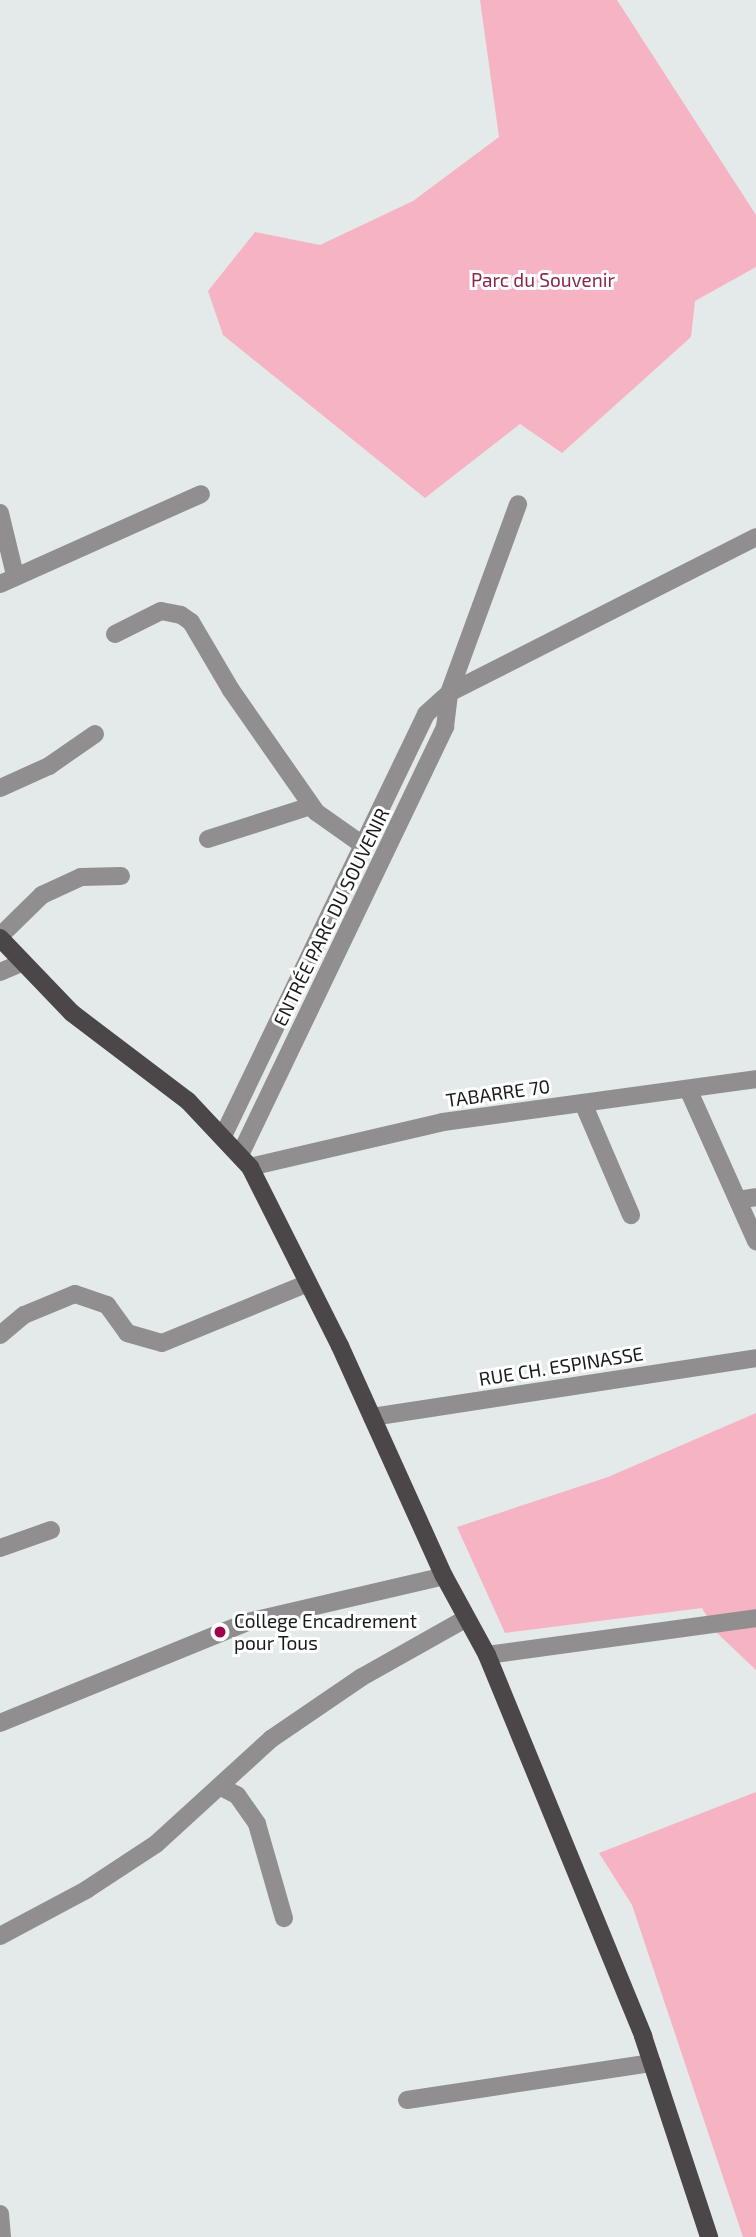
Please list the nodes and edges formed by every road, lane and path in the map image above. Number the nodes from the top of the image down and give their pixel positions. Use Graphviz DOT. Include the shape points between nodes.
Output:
graph roads {
  1 [pos="201,494"];
  2 [pos="518,505"];
  3 [pos="0,513"];
  4 [pos="756,537"];
  5 [pos="7,580"];
  6 [pos="115,634"];
  7 [pos="449,693"];
  8 [pos="95,734"];
  9 [pos="0,788"];
  10 [pos="312,806"];
  11 [pos="208,839"];
  12 [pos="363,845"];
  13 [pos="121,876"];
  14 [pos="0,937"];
  15 [pos="23,962"];
  16 [pos="0,972"];
  17 [pos="756,1079"];
  18 [pos="688,1089"];
  19 [pos="583,1103"];
  20 [pos="223,1136"];
  21 [pos="245,1161"];
  22 [pos="747,1199"];
  23 [pos="631,1215"];
  24 [pos="756,1241"];
  25 [pos="308,1283"];
  26 [pos="0,1335"];
  27 [pos="756,1358"];
  28 [pos="372,1417"];
  29 [pos="51,1530"];
  30 [pos="0,1548"];
  31 [pos="444,1576"];
  32 [pos="756,1618"];
  33 [pos="466,1619"];
  34 [pos="487,1655"];
  35 [pos="0,1723"];
  36 [pos="221,1787"];
  37 [pos="284,1918"];
  38 [pos="0,1936"];
  39 [pos="653,2063"];
  40 [pos="407,2100"];
  41 [pos="0,2214"];
  42 [pos="2,2237"];
  43 [pos="709,2237"];
  1 -- 5 [label="street"];
  2 -- 7 [label="street, ENTRÉE PARC DU SOUVENIR"];
  3 -- 5 [label="street"];
  4 -- 7 [label="street"];
  6 -- 10 [label="street" via="161,611 191,622 231,690"];
  7 -- 12 [label="street, ENTRÉE PARC DU SOUVENIR" via="426,714"];
  7 -- 21 [label="street, ENTRÉE PARC DU SOUVENIR" via="445,726"];
  8 -- 9 [label="street" via="49,766"];
  10 -- 11 [label="street"];
  10 -- 12 [label="street"];
  12 -- 20 [label="street, ENTRÉE PARC DU SOUVENIR"];
  13 -- 14 [label="street" via="81,877 42,895"];
  14 -- 15 [label="main road"];
  15 -- 16 [label="street"];
  15 -- 20 [label="main road" via="72,1013 188,1101"];
  17 -- 18 [label="street, TABARRE 70"];
  18 -- 19 [label="street, TABARRE 70"];
  18 -- 22 [label="street"];
  19 -- 21 [label="street, TABARRE 70" via="443,1122"];
  19 -- 23 [label="street"];
  20 -- 21 [label="main road"];
  21 -- 25 [label="main road"];
  22 -- 24 [label="street"];
  25 -- 26 [label="street" via="162,1343 127,1333 107,1305 75,1294 24,1315"];
  25 -- 28 [label="main road"];
  27 -- 28 [label="street, RUE CH. ESPINASSE"];
  28 -- 31 [label="main road"];
  29 -- 30 [label="street"];
  31 -- 33 [label="main road"];
  31 -- 35 [label="street" via="247,1622"];
  32 -- 34 [label="street"];
  33 -- 34 [label="main road"];
  33 -- 36 [label="street" via="362,1677 271,1739"];
  34 -- 39 [label="main road"];
  36 -- 37 [label="street" via="237,1795 257,1824"];
  36 -- 38 [label="street" via="156,1844 86,1890"];
  39 -- 40 [label="street"];
  39 -- 43 [label="main road"];
  41 -- 42 [label="street"];
}
